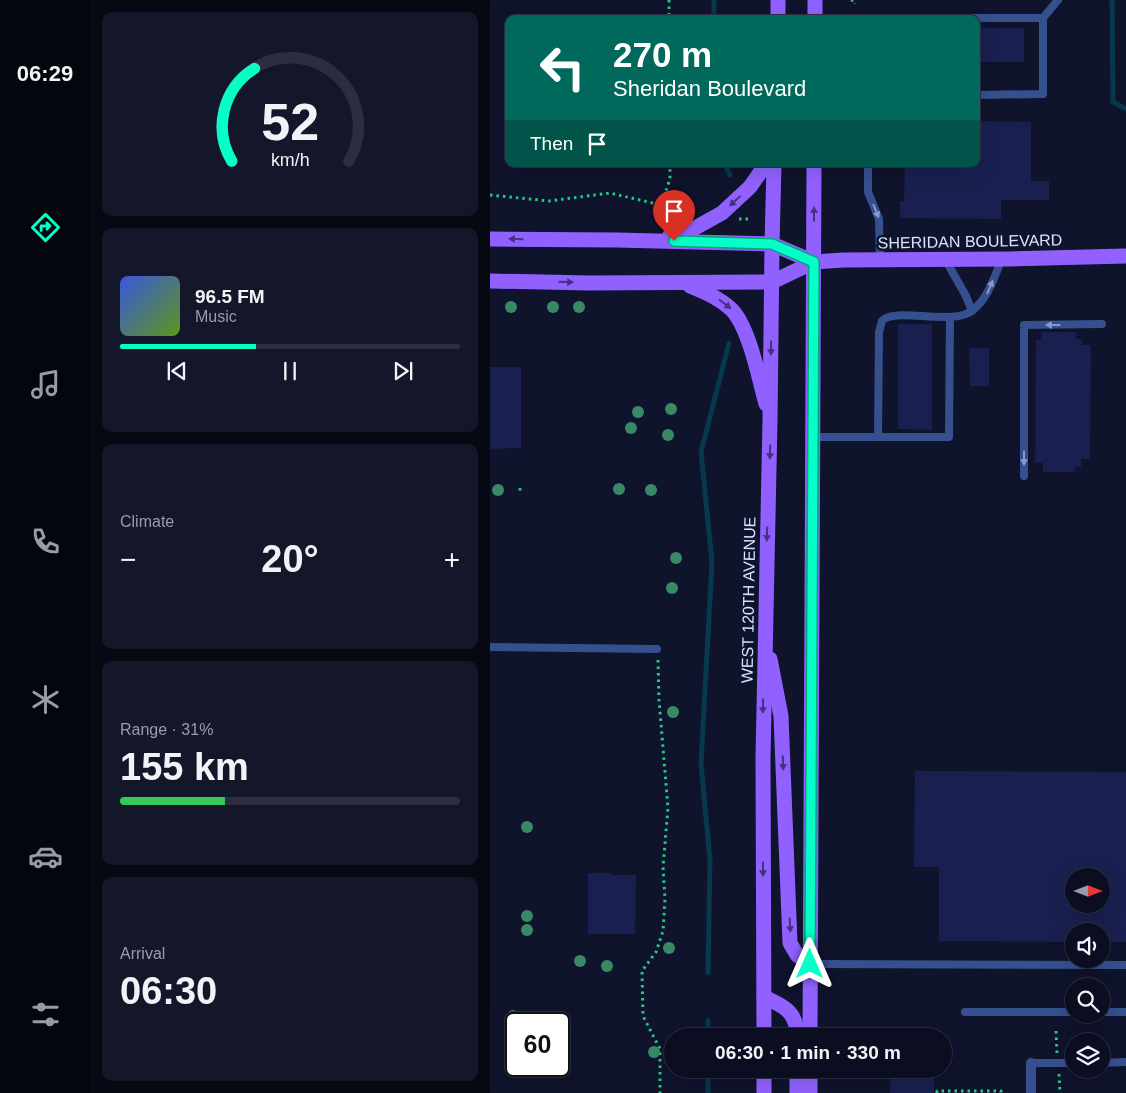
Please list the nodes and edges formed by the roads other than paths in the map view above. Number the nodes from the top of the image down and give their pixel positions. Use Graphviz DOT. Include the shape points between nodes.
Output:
graph roads {
  1 [pos="778,0"];
  2 [pos="815,0"];
  3 [pos="1058,0"];
  4 [pos="778,15"];
  5 [pos="815,15"];
  6 [pos="980,18"];
  7 [pos="1044,18"];
  8 [pos="980,95"];
  9 [pos="764,167"];
  10 [pos="774,167"];
  11 [pos="814,167"];
  12 [pos="868,167"];
  13 [pos="490,239"];
  14 [pos="617,240"];
  15 [pos="772,244"];
  16 [pos="1126,256"];
  17 [pos="945,259"];
  18 [pos="1002,259"];
  19 [pos="880,260"];
  20 [pos="814,262"];
  21 [pos="490,281"];
  22 [pos="772,282"];
  23 [pos="682,283"];
  24 [pos="972,312"];
  25 [pos="950,317"];
  26 [pos="1102,324"];
  27 [pos="770,420"];
  28 [pos="812,437"];
  29 [pos="878,438"];
  30 [pos="1024,476"];
  31 [pos="765,628"];
  32 [pos="490,647"];
  33 [pos="658,649"];
  34 [pos="810,964"];
  35 [pos="1126,965"];
  36 [pos="764,997"];
  37 [pos="965,1012"];
  38 [pos="1065,1012"];
  39 [pos="1110,1012"];
  40 [pos="1126,1012"];
  41 [pos="764,1028"];
  42 [pos="797,1028"];
  43 [pos="810,1028"];
  44 [pos="1110,1062"];
  45 [pos="1126,1062"];
  46 [pos="1031,1063"];
  47 [pos="1065,1063"];
  48 [pos="764,1078"];
  49 [pos="797,1078"];
  50 [pos="810,1078"];
  51 [pos="764,1093"];
  52 [pos="797,1093"];
  53 [pos="810,1093"];
  54 [pos="1031,1093"];
  1 -- 4 [label="main road"];
  2 -- 5 [label="main road"];
  3 -- 7 [label="lane"];
  6 -- 7 [label="lane"];
  7 -- 8 [label="lane" via="1043,94"];
  9 -- 14 [label="main road, one-way" via="750,187 722,213 697,228 686,233"];
  10 -- 15 [label="main road, WEST 120TH AVENUE"];
  20 -- 11 [label="main road, one-way"];
  12 -- 19 [label="lane, one-way" via="868,192 879,219"];
  14 -- 13 [label="main road, SHERIDAN BOULEVARD, one-way"];
  14 -- 15 [label="main road, SHERIDAN BOULEVARD"];
  15 -- 20 [label="main road, SHERIDAN BOULEVARD"];
  15 -- 22 [label="main road, WEST 120TH AVENUE"];
  16 -- 18 [label="main road, SHERIDAN BOULEVARD"];
  17 -- 18 [label="main road, SHERIDAN BOULEVARD"];
  17 -- 19 [label="main road, SHERIDAN BOULEVARD"];
  17 -- 24 [label="lane"];
  24 -- 18 [label="lane, one-way" via="985,297"];
  19 -- 20 [label="main road, SHERIDAN BOULEVARD"];
  20 -- 22 [label="main road, SHERIDAN BOULEVARD"];
  20 -- 28 [label="main road"];
  21 -- 23 [label="main road, SHERIDAN BOULEVARD, one-way"];
  22 -- 23 [label="main road, SHERIDAN BOULEVARD"];
  22 -- 27 [label="main road, WEST 120TH AVENUE, one-way"];
  23 -- 27 [label="main road, one-way" via="711,294 731,309 739,320"];
  24 -- 25 [label="lane"];
  25 -- 29 [label="lane" via="891,315 882,321 879,332"];
  25 -- 29 [label="lane" via="949,438"];
  26 -- 30 [label="lane, one-way" via="1024,325"];
  27 -- 31 [label="main road, WEST 120TH AVENUE, one-way"];
  28 -- 29 [label="lane"];
  28 -- 34 [label="main road"];
  31 -- 34 [label="main road, one-way" via="781,716 790,942 797,955"];
  31 -- 36 [label="main road, WEST 120TH AVENUE, one-way"];
  32 -- 33 [label="lane"];
  34 -- 35 [label="lane"];
  34 -- 43 [label="main road"];
  36 -- 41 [label="main road, WEST 120TH AVENUE"];
  36 -- 42 [label="main road" via="788,1008"];
  37 -- 38 [label="lane"];
  39 -- 40 [label="lane"];
  44 -- 45 [label="lane"];
  46 -- 47 [label="lane"];
  46 -- 54 [label="street"];
  48 -- 51 [label="main road"];
  49 -- 52 [label="main road"];
  50 -- 53 [label="main road"];
}
